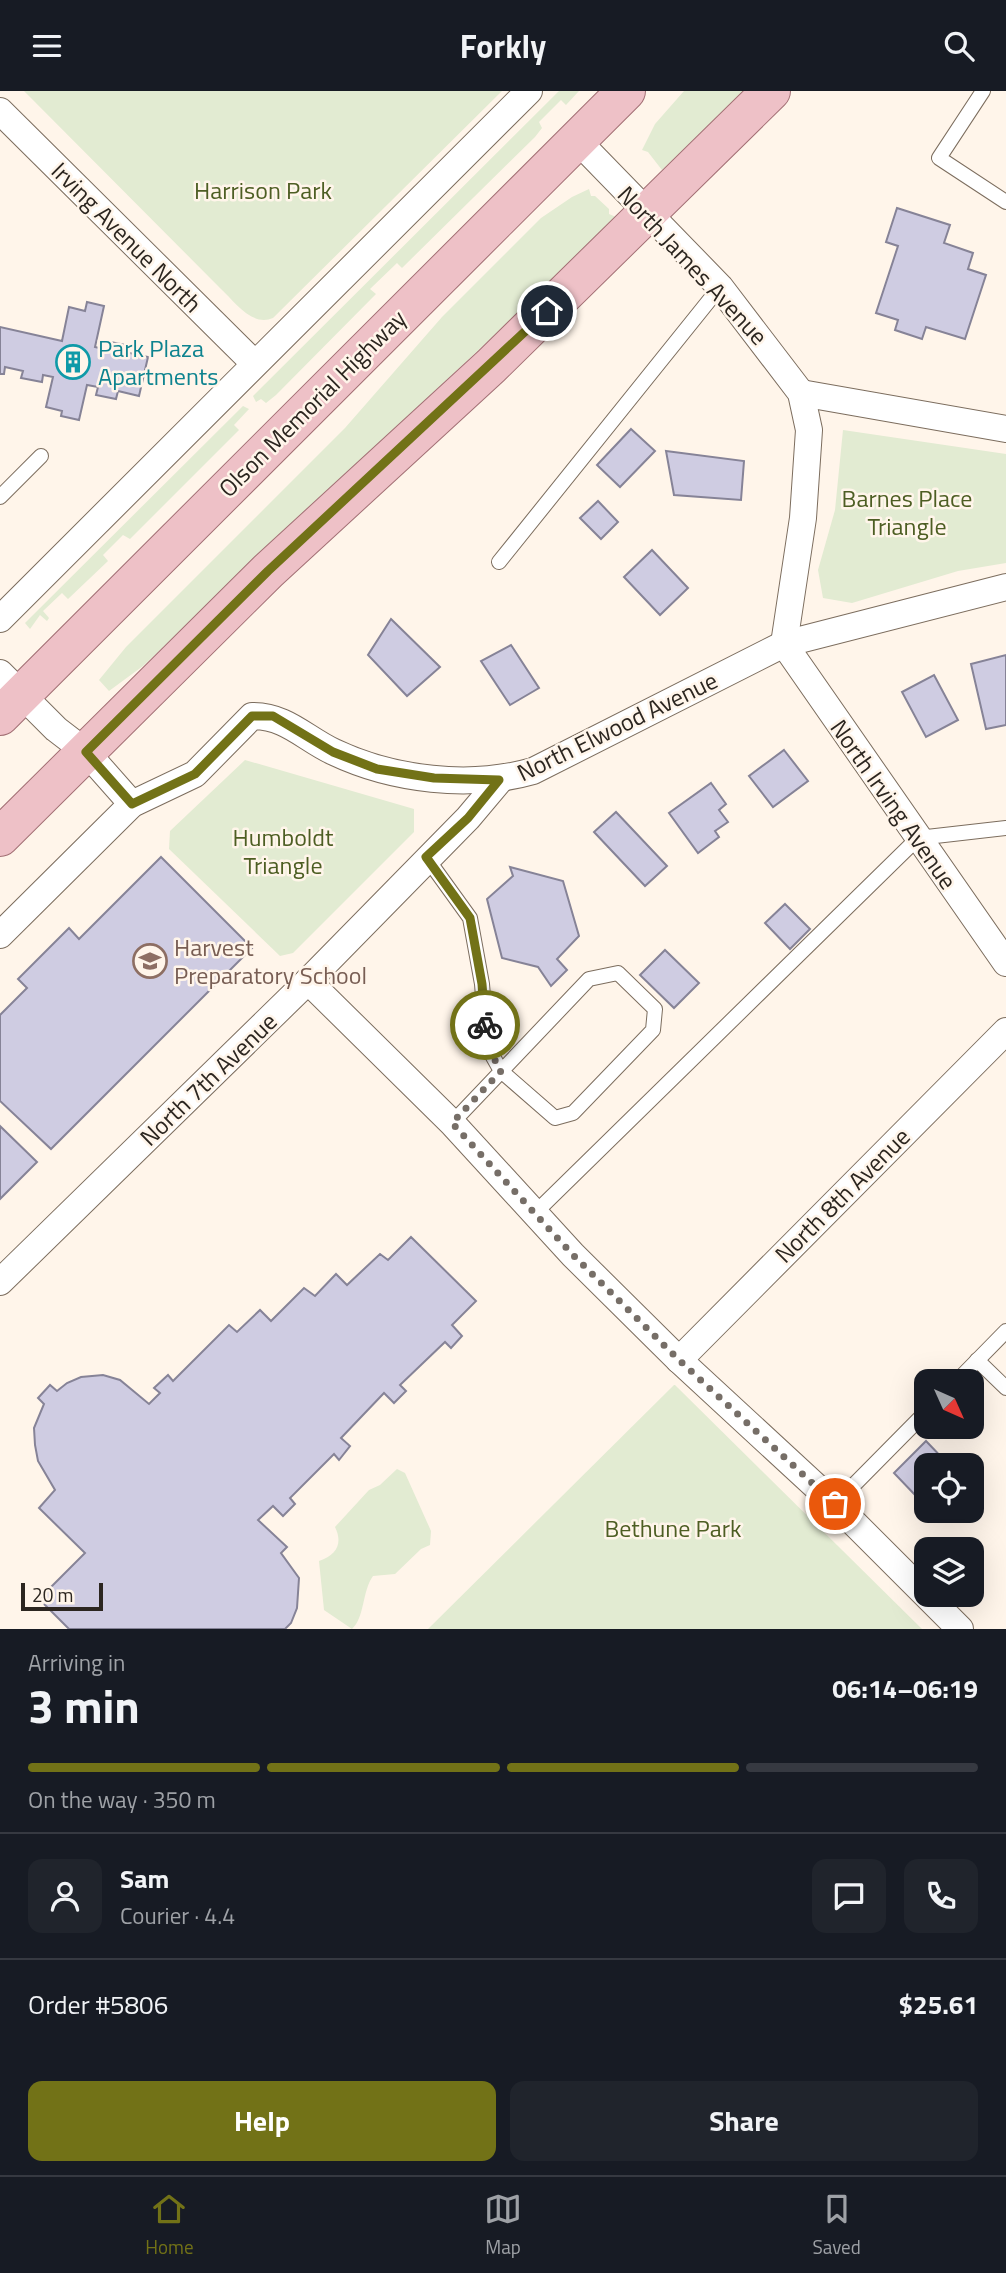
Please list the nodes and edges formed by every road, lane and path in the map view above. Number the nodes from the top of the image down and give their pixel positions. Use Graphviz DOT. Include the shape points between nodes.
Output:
graph roads {
  1 [pos="529,91"];
  2 [pos="626,91"];
  3 [pos="771,91"];
  4 [pos="983,91"];
  5 [pos="0,111"];
  6 [pos="577,140"];
  7 [pos="1006,202"];
  8 [pos="648,214"];
  9 [pos="720,287"];
  10 [pos="254,363"];
  11 [pos="801,393"];
  12 [pos="1006,429"];
  13 [pos="41,456"];
  14 [pos="0,497"];
  15 [pos="499,562"];
  16 [pos="1006,587"];
  17 [pos="0,619"];
  18 [pos="784,645"];
  19 [pos="7,694"];
  20 [pos="86,752"];
  21 [pos="499,780"];
  22 [pos="132,804"];
  23 [pos="1006,828"];
  24 [pos="0,837"];
  25 [pos="918,838"];
  26 [pos="426,857"];
  27 [pos="0,935"];
  28 [pos="1006,963"];
  29 [pos="308,981"];
  30 [pos="1006,1031"];
  31 [pos="501,1071"];
  32 [pos="452,1123"];
  33 [pos="535,1213"];
  34 [pos="0,1282"];
  35 [pos="1006,1331"];
  36 [pos="679,1360"];
  37 [pos="977,1360"];
  38 [pos="968,1369"];
  39 [pos="1006,1388"];
  40 [pos="914,1424"];
  41 [pos="835,1504"];
  42 [pos="960,1629"];
  1 -- 10 [label="street"];
  2 -- 6 [label="main road, Olson Memorial Highway"];
  3 -- 8 [label="main road"];
  4 -- 7 [label="lane" via="939,158"];
  5 -- 10 [label="street, Irving Avenue North"];
  6 -- 8 [label="street, North James Avenue"];
  6 -- 19 [label="main road, Olson Memorial Highway"];
  8 -- 9 [label="street, North James Avenue"];
  8 -- 20 [label="main road" via="268,571"];
  9 -- 11 [label="street, North James Avenue"];
  9 -- 15 [label="lane"];
  10 -- 17 [label="street"];
  11 -- 12 [label="street"];
  11 -- 18 [label="street, North James Avenue" via="809,429 803,518"];
  13 -- 14 [label="lane"];
  16 -- 18 [label="street, North Elwood Avenue"];
  18 -- 21 [label="street, North Elwood Avenue" via="533,771"];
  18 -- 25 [label="street, North Irving Avenue"];
  19 -- 20 [label="street"];
  20 -- 22 [label="street"];
  20 -- 24 [label="main road"];
  21 -- 22 [label="street, North Elwood Avenue" via="434,778 377,769 333,752 273,716 252,716 195,774"];
  21 -- 26 [label="street, North 7th Avenue" via="468,818"];
  22 -- 27 [label="street, North Elwood Avenue"];
  23 -- 25 [label="lane"];
  25 -- 28 [label="street, North Irving Avenue"];
  25 -- 33 [label="lane"];
  26 -- 29 [label="street, North 7th Avenue"];
  26 -- 31 [label="lane" via="470,918 487,1046"];
  29 -- 32 [label="street"];
  29 -- 34 [label="street, North 7th Avenue"];
  30 -- 36 [label="street, North 8th Avenue"];
  31 -- 31 [label="lane" via="589,979 618,973 655,1009 653,1030 573,1113 555,1118"];
  31 -- 32 [label="lane"];
  32 -- 33 [label="street"];
  33 -- 36 [label="street"];
  35 -- 37 [label="lane"];
  36 -- 41 [label="street"];
  37 -- 38 [label="lane"];
  37 -- 39 [label="lane"];
  40 -- 41 [label="lane"];
  41 -- 42 [label="street"];
}
